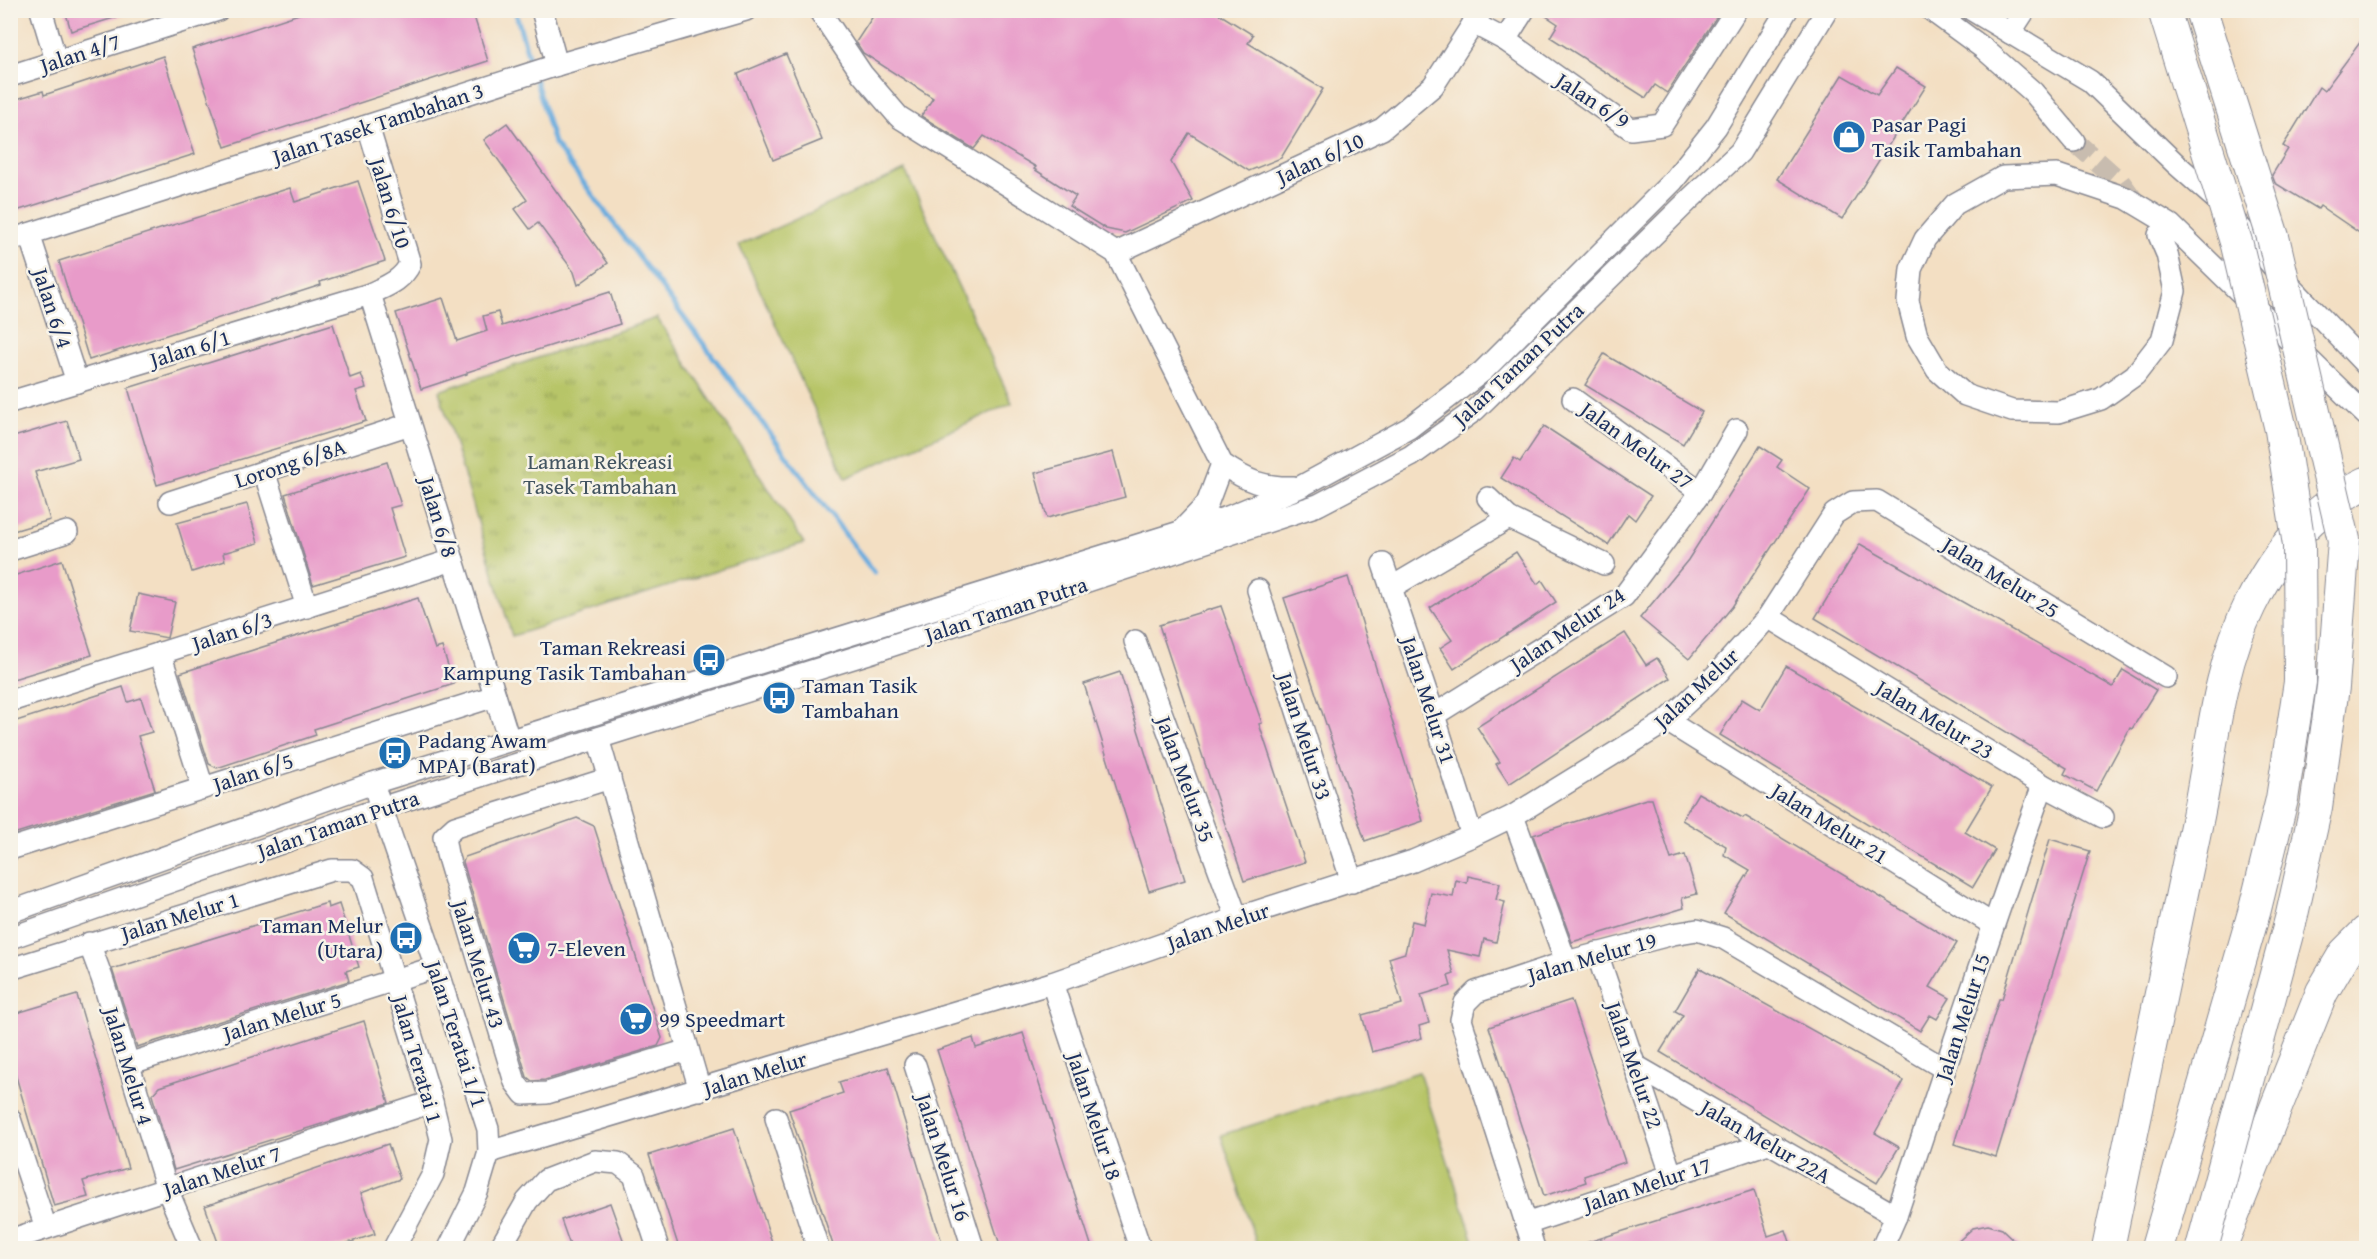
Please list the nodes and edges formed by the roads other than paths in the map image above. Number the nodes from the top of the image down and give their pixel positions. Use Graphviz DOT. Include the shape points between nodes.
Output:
graph roads {
  1 [pos="41,10"];
  2 [pos="218,10"];
  3 [pos="542,10"];
  4 [pos="746,10"];
  5 [pos="819,10"];
  6 [pos="1524,10"];
  7 [pos="1736,10"];
  8 [pos="1787,10"];
  9 [pos="1931,10"];
  10 [pos="1972,10"];
  11 [pos="2025,10"];
  12 [pos="2164,10"];
  13 [pos="2201,10"];
  14 [pos="1821,13"];
  15 [pos="195,14"];
  16 [pos="1478,17"];
  17 [pos="2010,33"];
  18 [pos="1505,40"];
  19 [pos="56,60"];
  20 [pos="549,68"];
  21 [pos="10,76"];
  22 [pos="368,126"];
  23 [pos="1716,128"];
  24 [pos="2074,141"];
  25 [pos="2158,235"];
  26 [pos="20,237"];
  27 [pos="1116,253"];
  28 [pos="370,294"];
  29 [pos="2367,365"];
  30 [pos="77,382"];
  31 [pos="1573,399"];
  32 [pos="10,402"];
  33 [pos="2367,415"];
  34 [pos="410,424"];
  35 [pos="1737,429"];
  36 [pos="1222,464"];
  37 [pos="264,471"];
  38 [pos="2367,483"];
  39 [pos="1300,487"];
  40 [pos="1701,492"];
  41 [pos="1488,498"];
  42 [pos="170,502"];
  43 [pos="1834,514"];
  44 [pos="1509,518"];
  45 [pos="1181,530"];
  46 [pos="67,532"];
  47 [pos="10,550"];
  48 [pos="453,560"];
  49 [pos="1383,564"];
  50 [pos="1604,564"];
  51 [pos="1392,587"];
  52 [pos="1258,590"];
  53 [pos="307,607"];
  54 [pos="1768,617"];
  55 [pos="862,630"];
  56 [pos="1135,641"];
  57 [pos="160,653"];
  58 [pos="869,653"];
  59 [pos="2166,677"];
  60 [pos="495,696"];
  61 [pos="10,701"];
  62 [pos="1434,715"];
  63 [pos="1667,721"];
  64 [pos="598,738"];
  65 [pos="509,740"];
  66 [pos="610,778"];
  67 [pos="373,783"];
  68 [pos="2043,785"];
  69 [pos="203,788"];
  70 [pos="381,808"];
  71 [pos="1513,816"];
  72 [pos="2103,817"];
  73 [pos="1473,836"];
  74 [pos="10,849"];
  75 [pos="352,870"];
  76 [pos="1352,882"];
  77 [pos="10,912"];
  78 [pos="1237,918"];
  79 [pos="1992,924"];
  80 [pos="2367,932"];
  81 [pos="10,938"];
  82 [pos="89,943"];
  83 [pos="1597,953"];
  84 [pos="1566,962"];
  85 [pos="436,967"];
  86 [pos="10,969"];
  87 [pos="395,980"];
  88 [pos="1052,983"];
  89 [pos="688,1050"];
  90 [pos="128,1064"];
  91 [pos="915,1065"];
  92 [pos="1636,1066"];
  93 [pos="1945,1069"];
  94 [pos="700,1090"];
  95 [pos="432,1102"];
  96 [pos="776,1118"];
  97 [pos="10,1119"];
  98 [pos="1768,1143"];
  99 [pos="489,1152"];
  100 [pos="1672,1177"];
  101 [pos="167,1189"];
  102 [pos="1896,1216"];
  103 [pos="1526,1224"];
  104 [pos="46,1228"];
  105 [pos="10,1240"];
  106 [pos="192,1248"];
  107 [pos="394,1248"];
  108 [pos="449,1248"];
  109 [pos="500,1248"];
  110 [pos="658,1248"];
  111 [pos="818,1248"];
  112 [pos="973,1248"];
  113 [pos="1140,1248"];
  114 [pos="1534,1248"];
  115 [pos="1882,1248"];
  116 [pos="2108,1248"];
  117 [pos="2157,1248"];
  118 [pos="2202,1248"];
  119 [pos="2220,1248"];
  1 -- 19 [label="street"];
  2 -- 15 [label="street, Jalan 4/7"];
  3 -- 20 [label="street"];
  4 -- 20 [label="street, Jalan Tasek Tambahan 3"];
  5 -- 27 [label="street" via="862,74 899,117"];
  6 -- 18 [label="street"];
  7 -- 18 [label="street, Jalan 6/9" via="1662,125 1631,129"];
  8 -- 23 [label="street, Jalan Taman Putra"];
  9 -- 24 [label="street" via="2033,92"];
  10 -- 17 [label="street"];
  11 -- 17 [label="street"];
  12 -- 117 [label="highway, bridge" via="2237,245 2281,430 2299,545 2300,682 2282,799 2255,909"];
  13 -- 118 [label="highway, bridge" via="2273,237 2344,540 2333,687 2316,807 2291,919"];
  14 -- 23 [label="street" via="1783,44"];
  14 -- 58 [label="street, Jalan Taman Putra" via="1740,152 1474,410 1411,456 1318,505"];
  15 -- 19 [label="street, Jalan 4/7"];
  16 -- 18 [label="street, Jalan 6/9"];
  16 -- 27 [label="street, Jalan 6/10" via="1433,86 1382,129"];
  17 -- 29 [label="street" via="2090,81 2219,202 2280,275"];
  19 -- 21 [label="street, Jalan 4/7"];
  20 -- 22 [label="street, Jalan Tasek Tambahan 3"];
  22 -- 26 [label="street, Jalan Tasek Tambahan 3"];
  22 -- 28 [label="street, Jalan 6/10" via="410,264 406,274"];
  23 -- 39 [label="street, Jalan Taman Putra" via="1673,181 1483,371 1409,428"];
  25 -- 33 [label="street" via="2167,254 2175,291 2162,340 2135,375 2101,399 2058,412 2012,411 1965,395 1937,370 1917,336 1908,301 1911,269 1925,239 1955,204 2003,177 2057,175 2126,198 2171,225"];
  26 -- 30 [label="street, Jalan 6/4"];
  27 -- 36 [label="street"];
  28 -- 30 [label="street, Jalan 6/1"];
  28 -- 34 [label="street, Jalan 6/8"];
  30 -- 32 [label="street, Jalan 6/1"];
  31 -- 40 [label="street, Jalan Melur 27"];
  34 -- 37 [label="street, Lorong 6/8A"];
  34 -- 48 [label="street, Jalan 6/8"];
  35 -- 40 [label="street, Jalan Melur 24"];
  36 -- 39 [label="street" via="1259,484"];
  36 -- 45 [label="street" via="1207,504"];
  37 -- 42 [label="street, Lorong 6/8A"];
  37 -- 53 [label="street"];
  38 -- 116 [label="highway, bridge" via="2307,522 2270,568 2227,663"];
  39 -- 45 [label="street, Jalan Taman Putra" via="1228,517"];
  40 -- 62 [label="street, Jalan Melur 24" via="1624,596"];
  41 -- 44 [label="street"];
  43 -- 54 [label="street, Jalan Melur"];
  43 -- 59 [label="street, Jalan Melur 25" via="1853,502 1877,501"];
  44 -- 50 [label="street"];
  44 -- 51 [label="street"];
  45 -- 55 [label="street, Jalan Taman Putra"];
  46 -- 47 [label="street"];
  48 -- 53 [label="street, Jalan 6/3"];
  48 -- 60 [label="street, Jalan 6/8"];
  49 -- 51 [label="street, Jalan Melur 31"];
  51 -- 62 [label="street, Jalan Melur 31"];
  52 -- 76 [label="street, Jalan Melur 33"];
  53 -- 57 [label="street, Jalan 6/3"];
  54 -- 63 [label="street, Jalan Melur" via="1715,676"];
  54 -- 68 [label="street, Jalan Melur 23"];
  55 -- 58 [label="street"];
  55 -- 65 [label="street, Jalan Taman Putra"];
  56 -- 78 [label="street, Jalan Melur 35"];
  57 -- 61 [label="street, Jalan 6/3"];
  57 -- 69 [label="street"];
  58 -- 64 [label="street, Jalan Taman Putra"];
  60 -- 65 [label="street, Jalan 6/8"];
  60 -- 69 [label="street, Jalan 6/5"];
  62 -- 73 [label="street, Jalan Melur 31"];
  63 -- 71 [label="street, Jalan Melur"];
  63 -- 79 [label="street, Jalan Melur 21"];
  64 -- 66 [label="street"];
  64 -- 70 [label="street, Jalan Taman Putra"];
  65 -- 67 [label="street, Jalan Taman Putra"];
  66 -- 89 [label="street"];
  66 -- 89 [label="street, Jalan Melur 43" via="455,827 444,837 447,854 515,1083 524,1094 547,1093"];
  67 -- 70 [label="street, Jalan Teratai 1/1"];
  67 -- 77 [label="street, Jalan Taman Putra"];
  68 -- 72 [label="street, Jalan Melur 23"];
  68 -- 79 [label="street, Jalan Melur 15"];
  69 -- 74 [label="street, Jalan 6/5"];
  70 -- 81 [label="street, Jalan Taman Putra"];
  70 -- 85 [label="street, Jalan Teratai 1/1"];
  71 -- 73 [label="street, Jalan Melur"];
  71 -- 84 [label="street"];
  73 -- 76 [label="street, Jalan Melur"];
  75 -- 82 [label="street, Jalan Melur 1" via="332,870"];
  75 -- 87 [label="street, Jalan Teratai 1" via="363,878"];
  76 -- 78 [label="street, Jalan Melur"];
  78 -- 88 [label="street, Jalan Melur"];
  79 -- 93 [label="street, Jalan Melur 15"];
  80 -- 119 [label="highway" via="2344,953 2322,992"];
  82 -- 86 [label="street, Jalan Melur 1"];
  82 -- 90 [label="street, Jalan Melur 4"];
  83 -- 84 [label="street, Jalan Melur 19"];
  83 -- 92 [label="street, Jalan Melur 22"];
  83 -- 93 [label="street, Jalan Melur 19" via="1697,930 1723,938"];
  84 -- 103 [label="street, Jalan Melur 19" via="1476,992 1465,1003 1461,1020"];
  85 -- 87 [label="street, Jalan Melur 5"];
  85 -- 99 [label="street, Jalan Teratai 1/1" via="488,1129"];
  87 -- 90 [label="street, Jalan Melur 5"];
  87 -- 95 [label="street, Jalan Teratai 1"];
  88 -- 94 [label="street, Jalan Melur"];
  88 -- 113 [label="street, Jalan Melur 18"];
  89 -- 94 [label="street"];
  90 -- 101 [label="street, Jalan Melur 4"];
  91 -- 112 [label="street, Jalan Melur 16"];
  92 -- 98 [label="street, Jalan Melur 22A"];
  92 -- 100 [label="street, Jalan Melur 22"];
  93 -- 102 [label="street, Jalan Melur 15"];
  94 -- 99 [label="street, Jalan Melur"];
  95 -- 101 [label="street, Jalan Melur 7"];
  95 -- 107 [label="street, Jalan Teratai 1" via="441,1139 433,1174"];
  96 -- 111 [label="street"];
  97 -- 104 [label="street"];
  98 -- 100 [label="street, Jalan Melur 17"];
  98 -- 102 [label="street, Jalan Melur 22A"];
  99 -- 108 [label="street, Jalan Teratai 1/1" via="477,1192"];
  100 -- 103 [label="street, Jalan Melur 17"];
  101 -- 104 [label="street, Jalan Melur 7"];
  101 -- 106 [label="street, Jalan Melur 4"];
  102 -- 115 [label="street, Jalan Melur 15"];
  103 -- 114 [label="street, Jalan Melur 19"];
  104 -- 105 [label="street, Jalan Melur 7"];
  109 -- 110 [label="street" via="527,1201 546,1180 595,1161 618,1163 634,1175"];
}
